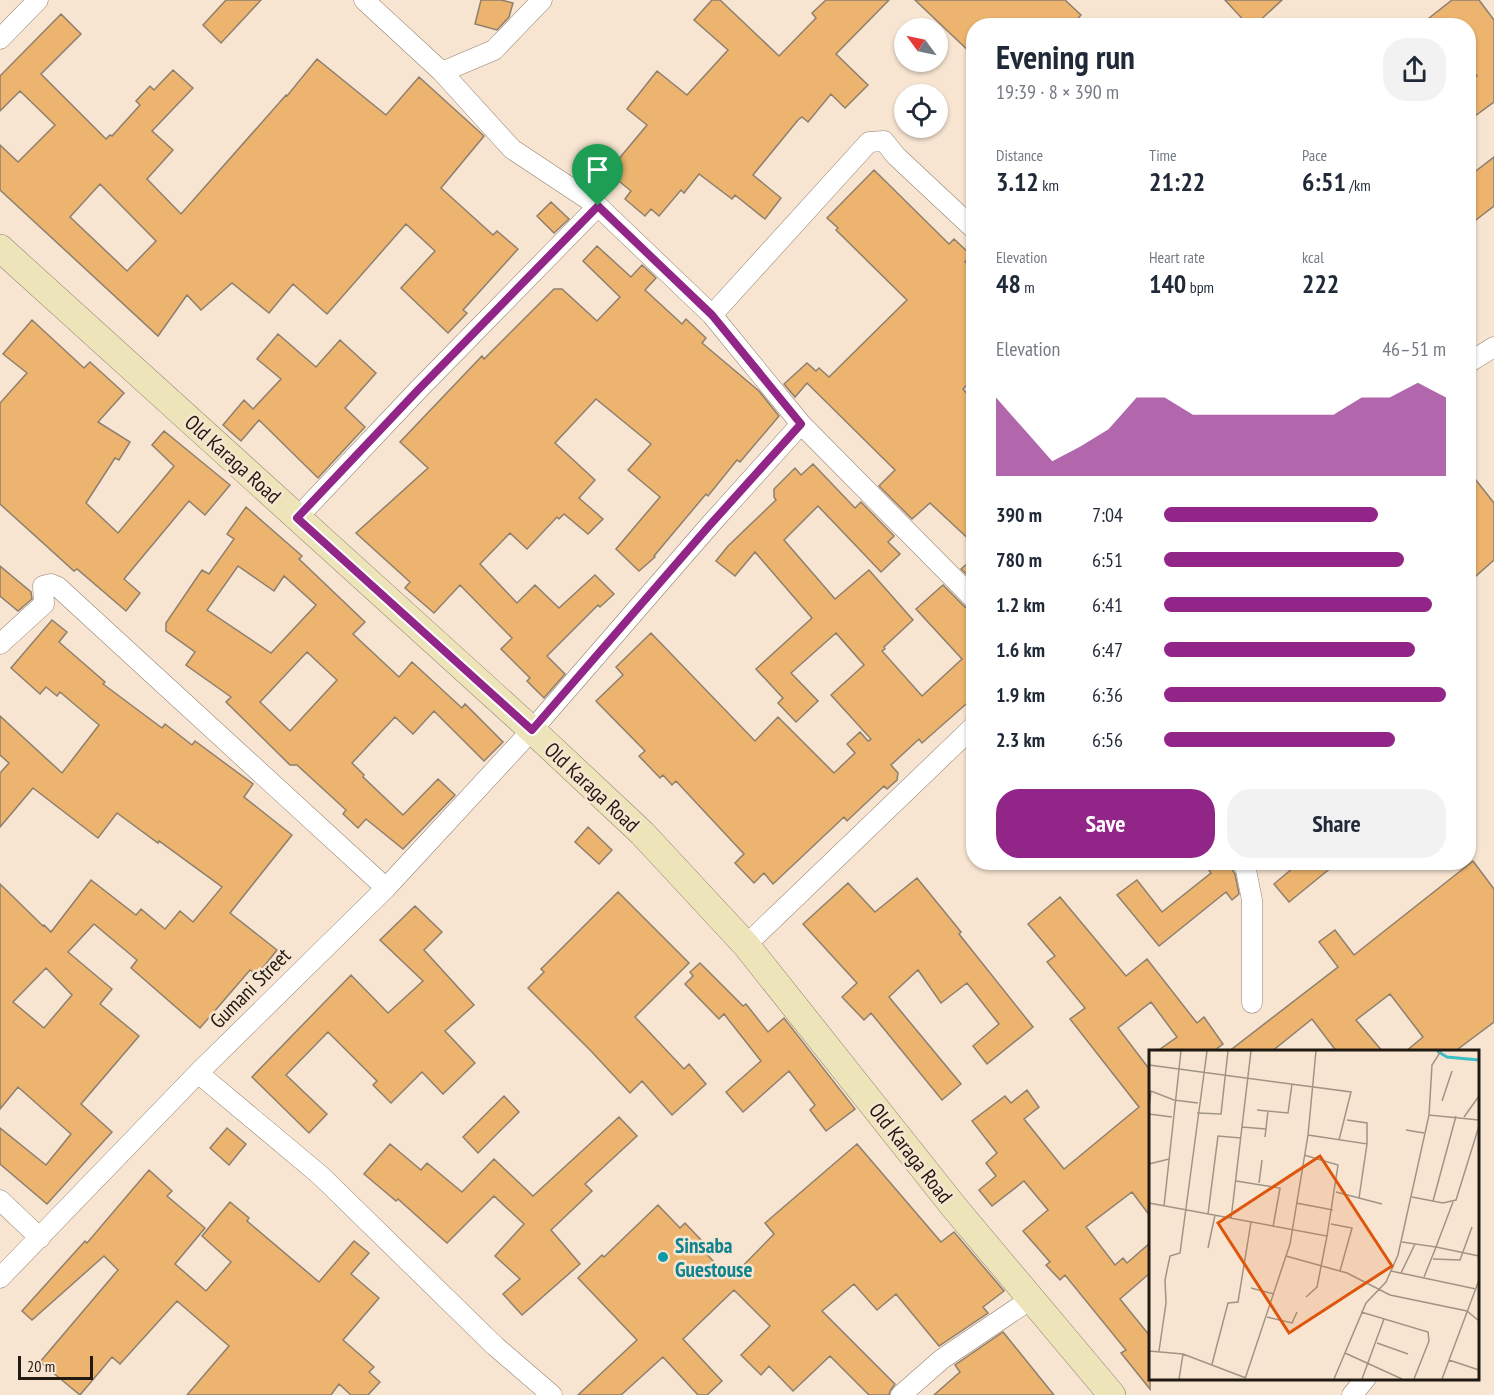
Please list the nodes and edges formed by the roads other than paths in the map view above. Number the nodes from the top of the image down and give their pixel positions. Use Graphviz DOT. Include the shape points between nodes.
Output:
graph roads {
  1 [pos="38,0"];
  2 [pos="364,0"];
  3 [pos="542,0"];
  4 [pos="0,39"];
  5 [pos="442,72"];
  6 [pos="598,206"];
  7 [pos="966,222"];
  8 [pos="0,248"];
  9 [pos="712,315"];
  10 [pos="1494,347"];
  11 [pos="1476,358"];
  12 [pos="801,424"];
  13 [pos="297,518"];
  14 [pos="966,590"];
  15 [pos="0,644"];
  16 [pos="532,730"];
  17 [pos="966,734"];
  18 [pos="1246,870"];
  19 [pos="386,888"];
  20 [pos="746,945"];
  21 [pos="1252,1003"];
  22 [pos="198,1073"];
  23 [pos="0,1200"];
  24 [pos="40,1238"];
  25 [pos="0,1278"];
  26 [pos="1031,1299"];
  27 [pos="1364,1380"];
  28 [pos="552,1395"];
  29 [pos="901,1395"];
  30 [pos="1112,1395"];
  31 [pos="1352,1395"];
  1 -- 4 [label="street"];
  2 -- 5 [label="street"];
  3 -- 5 [label="street" via="494,50"];
  5 -- 6 [label="street" via="512,149"];
  6 -- 9 [label="street"];
  6 -- 13 [label="street"];
  7 -- 9 [label="street" via="884,141 869,142"];
  8 -- 13 [label="street, Old Karaga Road"];
  9 -- 12 [label="street"];
  10 -- 11 [label="street"];
  12 -- 14 [label="street"];
  12 -- 16 [label="street, Gumani Street"];
  13 -- 16 [label="street, Old Karaga Road"];
  15 -- 19 [label="street" via="44,604 43,586 58,587"];
  16 -- 19 [label="street, Gumani Street"];
  16 -- 20 [label="street, Old Karaga Road" via="642,833"];
  17 -- 20 [label="street"];
  18 -- 21 [label="street" via="1252,900"];
  19 -- 22 [label="street, Gumani Street"];
  20 -- 26 [label="street, Old Karaga Road"];
  22 -- 24 [label="street, Gumani Street"];
  22 -- 28 [label="street" via="320,1175 495,1346"];
  23 -- 24 [label="street"];
  24 -- 25 [label="street, Gumani Street"];
  26 -- 29 [label="street" via="942,1359"];
  26 -- 30 [label="street, Old Karaga Road"];
  27 -- 31 [label="street"];
}
